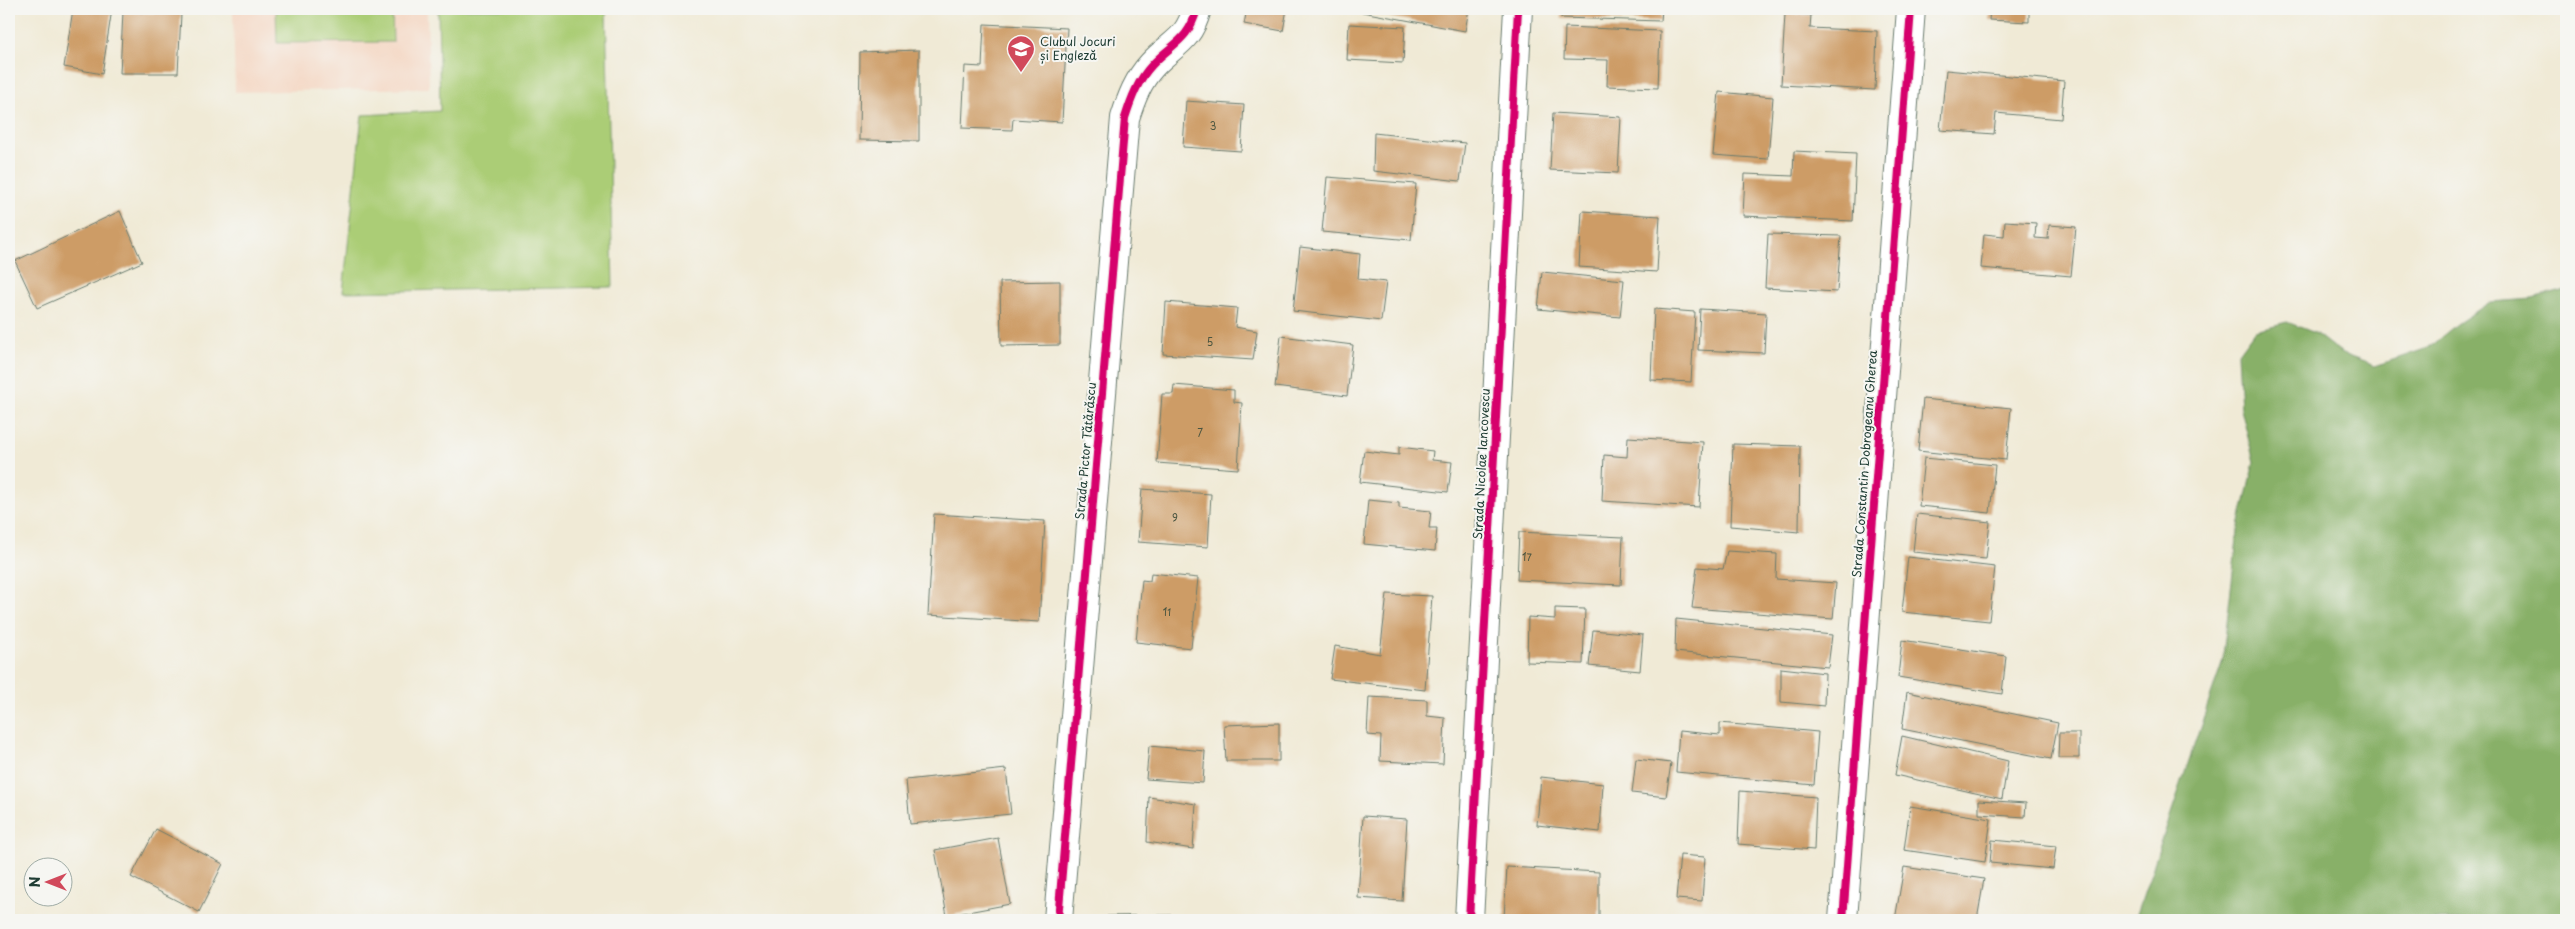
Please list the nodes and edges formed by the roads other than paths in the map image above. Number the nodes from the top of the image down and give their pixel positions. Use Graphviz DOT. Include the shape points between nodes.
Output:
graph roads {
  1 [pos="1197,9"];
  2 [pos="1518,9"];
  3 [pos="1911,9"];
  4 [pos="1058,920"];
  5 [pos="1469,920"];
  6 [pos="1843,920"];
  1 -- 4 [label="street, Strada Pictor Tătărăscu" via="1193,26 1175,47 1152,65 1133,93 1125,118"];
  2 -- 5 [label="street, Strada Nicolae Iancovescu"];
  3 -- 6 [label="street, Strada Constantin Dobrogeanu Gherea"];
}
